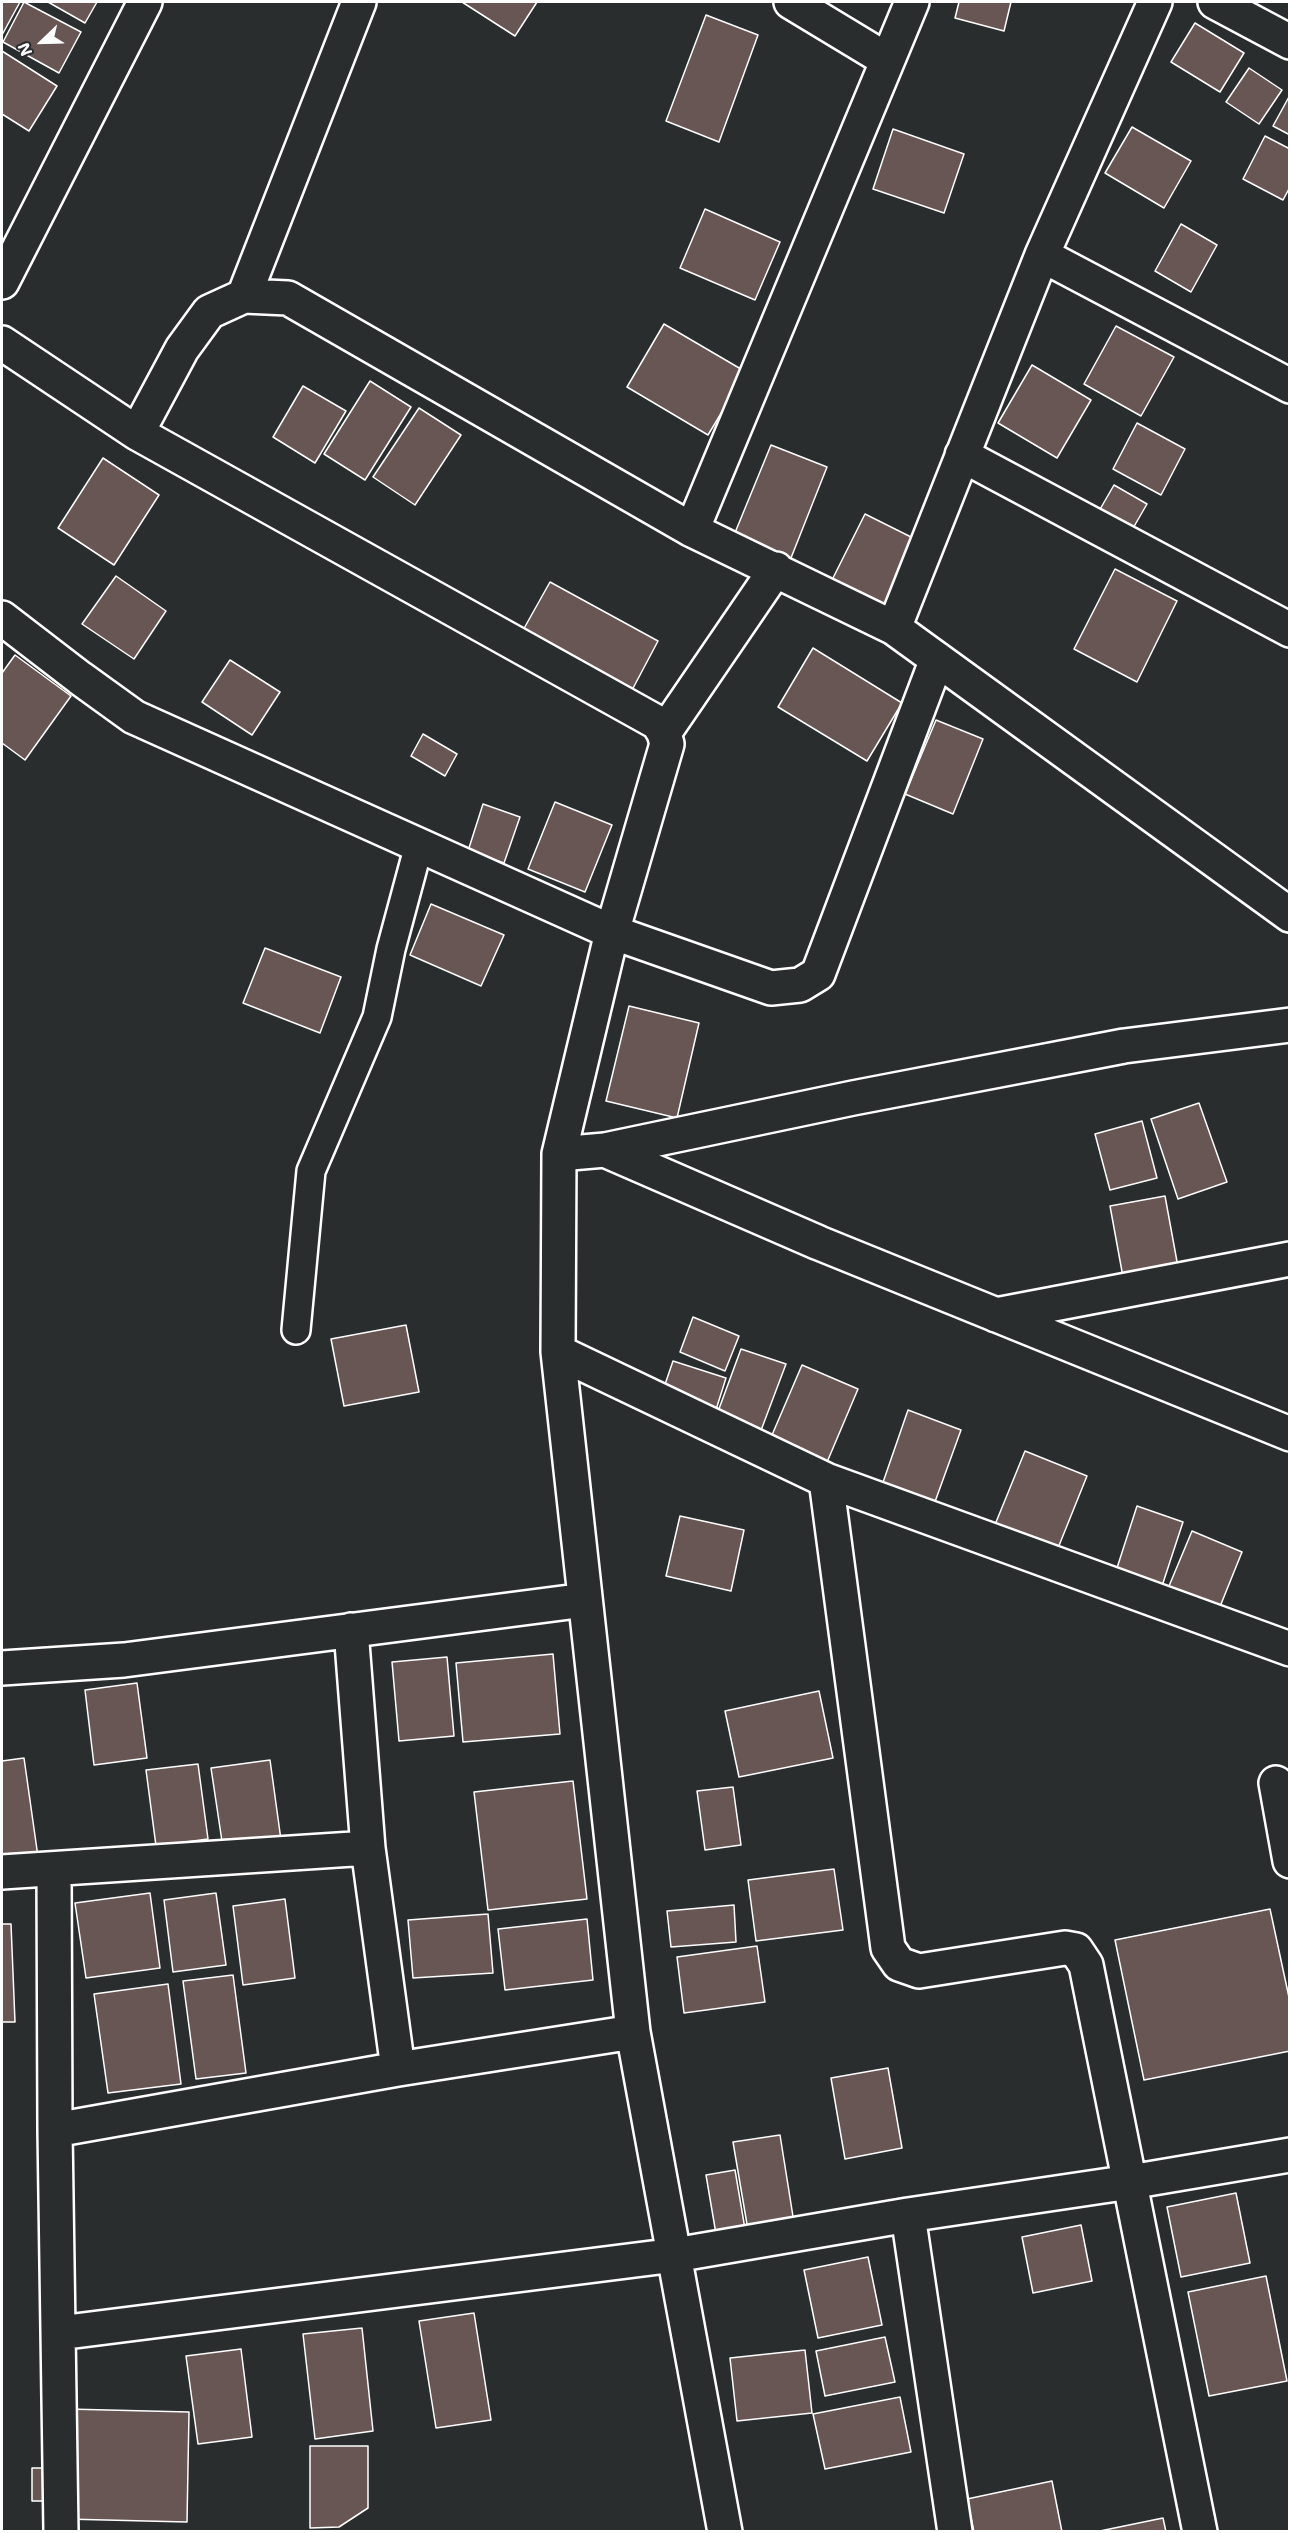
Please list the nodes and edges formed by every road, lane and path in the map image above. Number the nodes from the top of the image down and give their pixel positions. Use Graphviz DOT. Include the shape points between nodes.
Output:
graph roads {
  1 [pos="145,2"];
  2 [pos="359,2"];
  3 [pos="791,2"];
  4 [pos="912,2"];
  5 [pos="1155,2"];
  6 [pos="1215,2"];
  7 [pos="1290,42"];
  8 [pos="887,60"];
  9 [pos="1042,255"];
  10 [pos="2,282"];
  11 [pos="244,296"];
  12 [pos="2,344"];
  13 [pos="1290,386"];
  14 [pos="137,433"];
  15 [pos="962,454"];
  16 [pos="692,530"];
  17 [pos="776,569"];
  18 [pos="2,618"];
  19 [pos="894,628"];
  20 [pos="1290,630"];
  21 [pos="937,659"];
  22 [pos="664,733"];
  23 [pos="419,845"];
  24 [pos="1290,915"];
  25 [pos="612,932"];
  26 [pos="1290,1025"];
  27 [pos="605,1150"];
  28 [pos="559,1154"];
  29 [pos="1290,1259"];
  30 [pos="996,1315"];
  31 [pos="296,1330"];
  32 [pos="558,1352"];
  33 [pos="1290,1434"];
  34 [pos="826,1480"];
  35 [pos="585,1600"];
  36 [pos="351,1630"];
  37 [pos="1290,1649"];
  38 [pos="2,1668"];
  39 [pos="1276,1783"];
  40 [pos="368,1848"];
  41 [pos="1290,1861"];
  42 [pos="54,1869"];
  43 [pos="2,1872"];
  44 [pos="633,2031"];
  45 [pos="398,2069"];
  46 [pos="55,2130"];
  47 [pos="1290,2155"];
  48 [pos="1130,2182"];
  49 [pos="908,2215"];
  50 [pos="675,2255"];
  51 [pos="58,2333"];
  52 [pos="61,2532"];
  53 [pos="725,2532"];
  54 [pos="955,2532"];
  55 [pos="1200,2532"];
  1 -- 10 [label="street"];
  2 -- 11 [label="street"];
  3 -- 8 [label="street"];
  4 -- 8 [label="street"];
  5 -- 9 [label="street"];
  6 -- 7 [label="street"];
  8 -- 16 [label="street"];
  9 -- 13 [label="street"];
  9 -- 15 [label="street"];
  11 -- 14 [label="street" via="209,312 182,349"];
  11 -- 16 [label="street" via="288,298"];
  12 -- 14 [label="street"];
  14 -- 22 [label="street" via="658,723"];
  15 -- 19 [label="street"];
  15 -- 20 [label="street"];
  16 -- 17 [label="street"];
  17 -- 19 [label="street"];
  17 -- 22 [label="street"];
  18 -- 23 [label="street" via="134,717"];
  19 -- 21 [label="street"];
  21 -- 24 [label="street"];
  21 -- 25 [label="street" via="818,974 800,985 771,988"];
  22 -- 25 [label="street" via="667,744"];
  23 -- 25 [label="street"];
  23 -- 31 [label="lane" via="377,1017 311,1171"];
  25 -- 28 [label="street"];
  26 -- 27 [label="street" via="1124,1046"];
  27 -- 28 [label="street"];
  27 -- 30 [label="street"];
  28 -- 32 [label="street"];
  29 -- 30 [label="street"];
  30 -- 33 [label="street"];
  32 -- 34 [label="street"];
  32 -- 35 [label="street"];
  34 -- 37 [label="street"];
  34 -- 48 [label="street" via="888,1948 899,1964 919,1971 1065,1948 1076,1950 1086,1965"];
  35 -- 36 [label="street"];
  35 -- 44 [label="street"];
  36 -- 38 [label="street" via="124,1660"];
  36 -- 40 [label="street"];
  39 -- 41 [label="street"];
  40 -- 42 [label="street"];
  40 -- 45 [label="street"];
  42 -- 43 [label="street"];
  42 -- 46 [label="street"];
  44 -- 45 [label="street"];
  44 -- 50 [label="street"];
  45 -- 46 [label="street"];
  46 -- 51 [label="street"];
  47 -- 48 [label="street"];
  48 -- 49 [label="street"];
  48 -- 55 [label="street"];
  49 -- 50 [label="street"];
  49 -- 54 [label="street"];
  50 -- 51 [label="street"];
  50 -- 53 [label="street"];
  51 -- 52 [label="street"];
}
